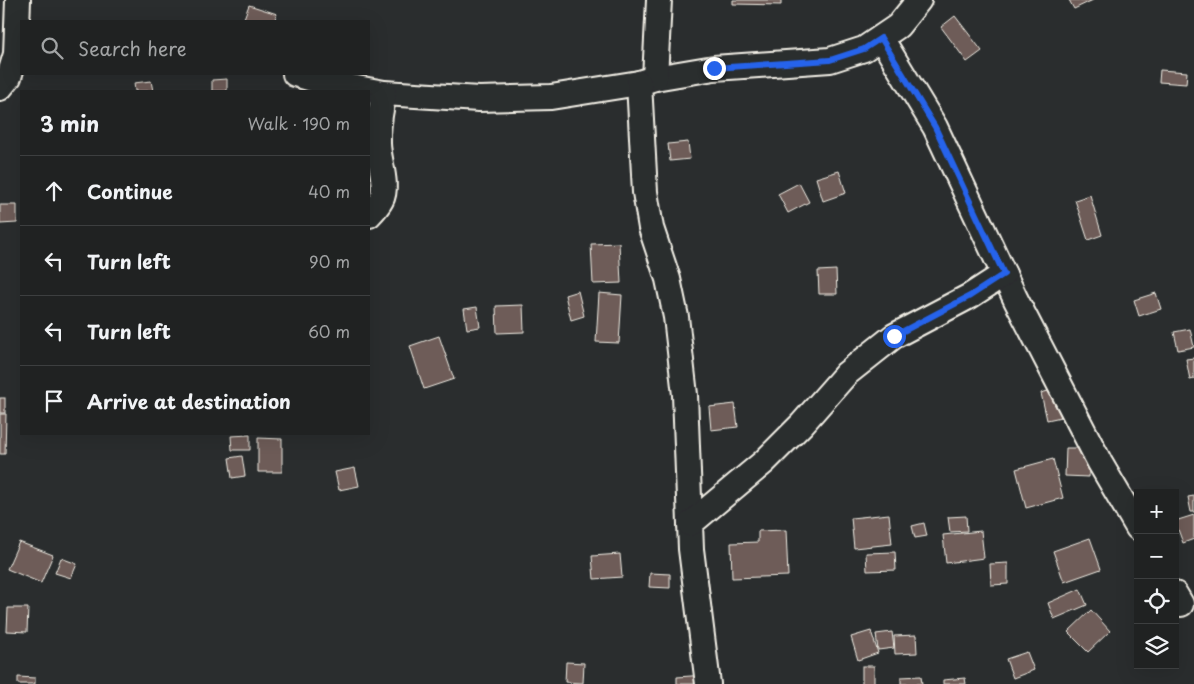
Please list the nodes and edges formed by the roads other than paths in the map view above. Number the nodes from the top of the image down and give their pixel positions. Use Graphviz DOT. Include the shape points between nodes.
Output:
graph roads {
  1 [pos="18,0"];
  2 [pos="659,0"];
  3 [pos="919,0"];
  4 [pos="881,38"];
  5 [pos="13,56"];
  6 [pos="298,75"];
  7 [pos="647,80"];
  8 [pos="0,88"];
  9 [pos="368,90"];
  10 [pos="370,90"];
  11 [pos="384,93"];
  12 [pos="370,214"];
  13 [pos="1004,274"];
  14 [pos="1134,521"];
  15 [pos="690,524"];
  16 [pos="708,684"];
  1 -- 5 [label="street"];
  2 -- 7 [label="street"];
  3 -- 4 [label="street" via="898,26"];
  4 -- 7 [label="street" via="864,49 830,60 714,68"];
  4 -- 13 [label="street" via="935,127"];
  5 -- 8 [label="street" via="10,77"];
  6 -- 9 [label="street"];
  7 -- 11 [label="street" via="551,97 479,99"];
  7 -- 15 [label="street" via="645,192 651,228 668,279 676,318 685,395"];
  10 -- 11 [label="street"];
  11 -- 12 [label="street" via="378,129 384,192"];
  13 -- 14 [label="street"];
  13 -- 15 [label="street" via="894,336 846,374 764,462"];
  15 -- 16 [label="street"];
}
